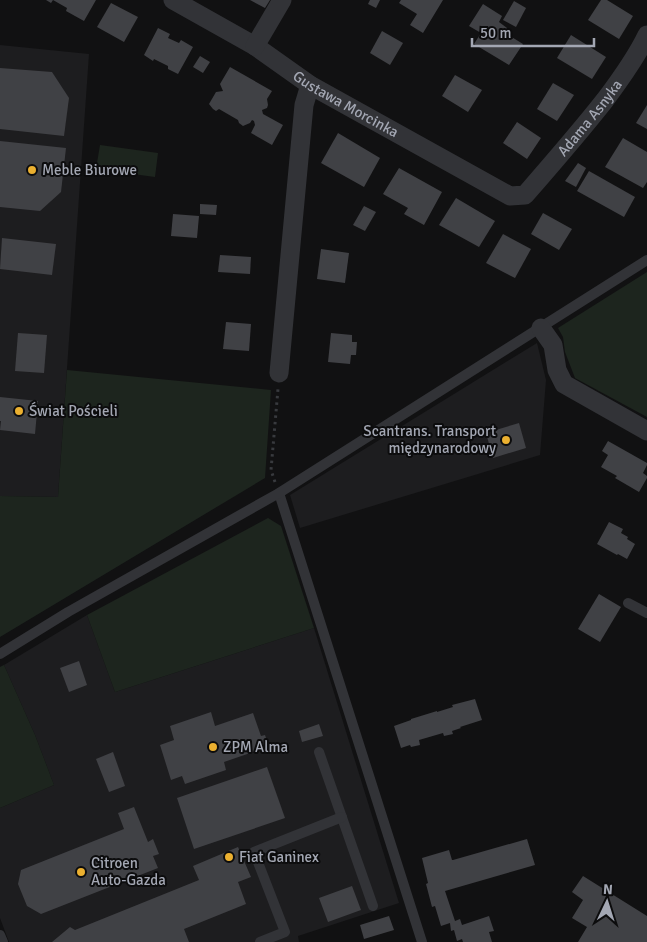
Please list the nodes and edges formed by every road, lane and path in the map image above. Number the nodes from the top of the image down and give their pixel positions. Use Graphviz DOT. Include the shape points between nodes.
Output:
graph roads {
  1 [pos="173,0"];
  2 [pos="282,0"];
  3 [pos="647,35"];
  4 [pos="256,46"];
  5 [pos="310,85"];
  6 [pos="525,195"];
  7 [pos="647,260"];
  8 [pos="541,328"];
  9 [pos="280,373"];
  10 [pos="647,431"];
  11 [pos="279,493"];
  12 [pos="628,603"];
  13 [pos="647,613"];
  14 [pos="0,654"];
  15 [pos="319,752"];
  16 [pos="342,817"];
  17 [pos="373,906"];
  18 [pos="0,934"];
  19 [pos="3,942"];
  20 [pos="260,942"];
  21 [pos="422,942"];
  1 -- 4 [label="street, Gustawa Morcinka"];
  2 -- 4 [label="street"];
  3 -- 6 [label="street, Adama Asnyka" via="617,84"];
  4 -- 5 [label="street, Gustawa Morcinka"];
  5 -- 6 [label="street, Gustawa Morcinka" via="510,196"];
  5 -- 9 [label="street" via="304,104"];
  7 -- 8 [label="lane"];
  8 -- 10 [label="street" via="553,345 557,370 564,384"];
  8 -- 11 [label="lane"];
  9 -- 11 [label="path" via="271,470"];
  11 -- 14 [label="lane"];
  11 -- 21 [label="lane"];
  12 -- 13 [label="lane"];
  15 -- 16 [label="lane"];
  16 -- 17 [label="lane"];
  16 -- 20 [label="lane" via="254,852 285,932"];
  18 -- 19 [label="lane"];
}
